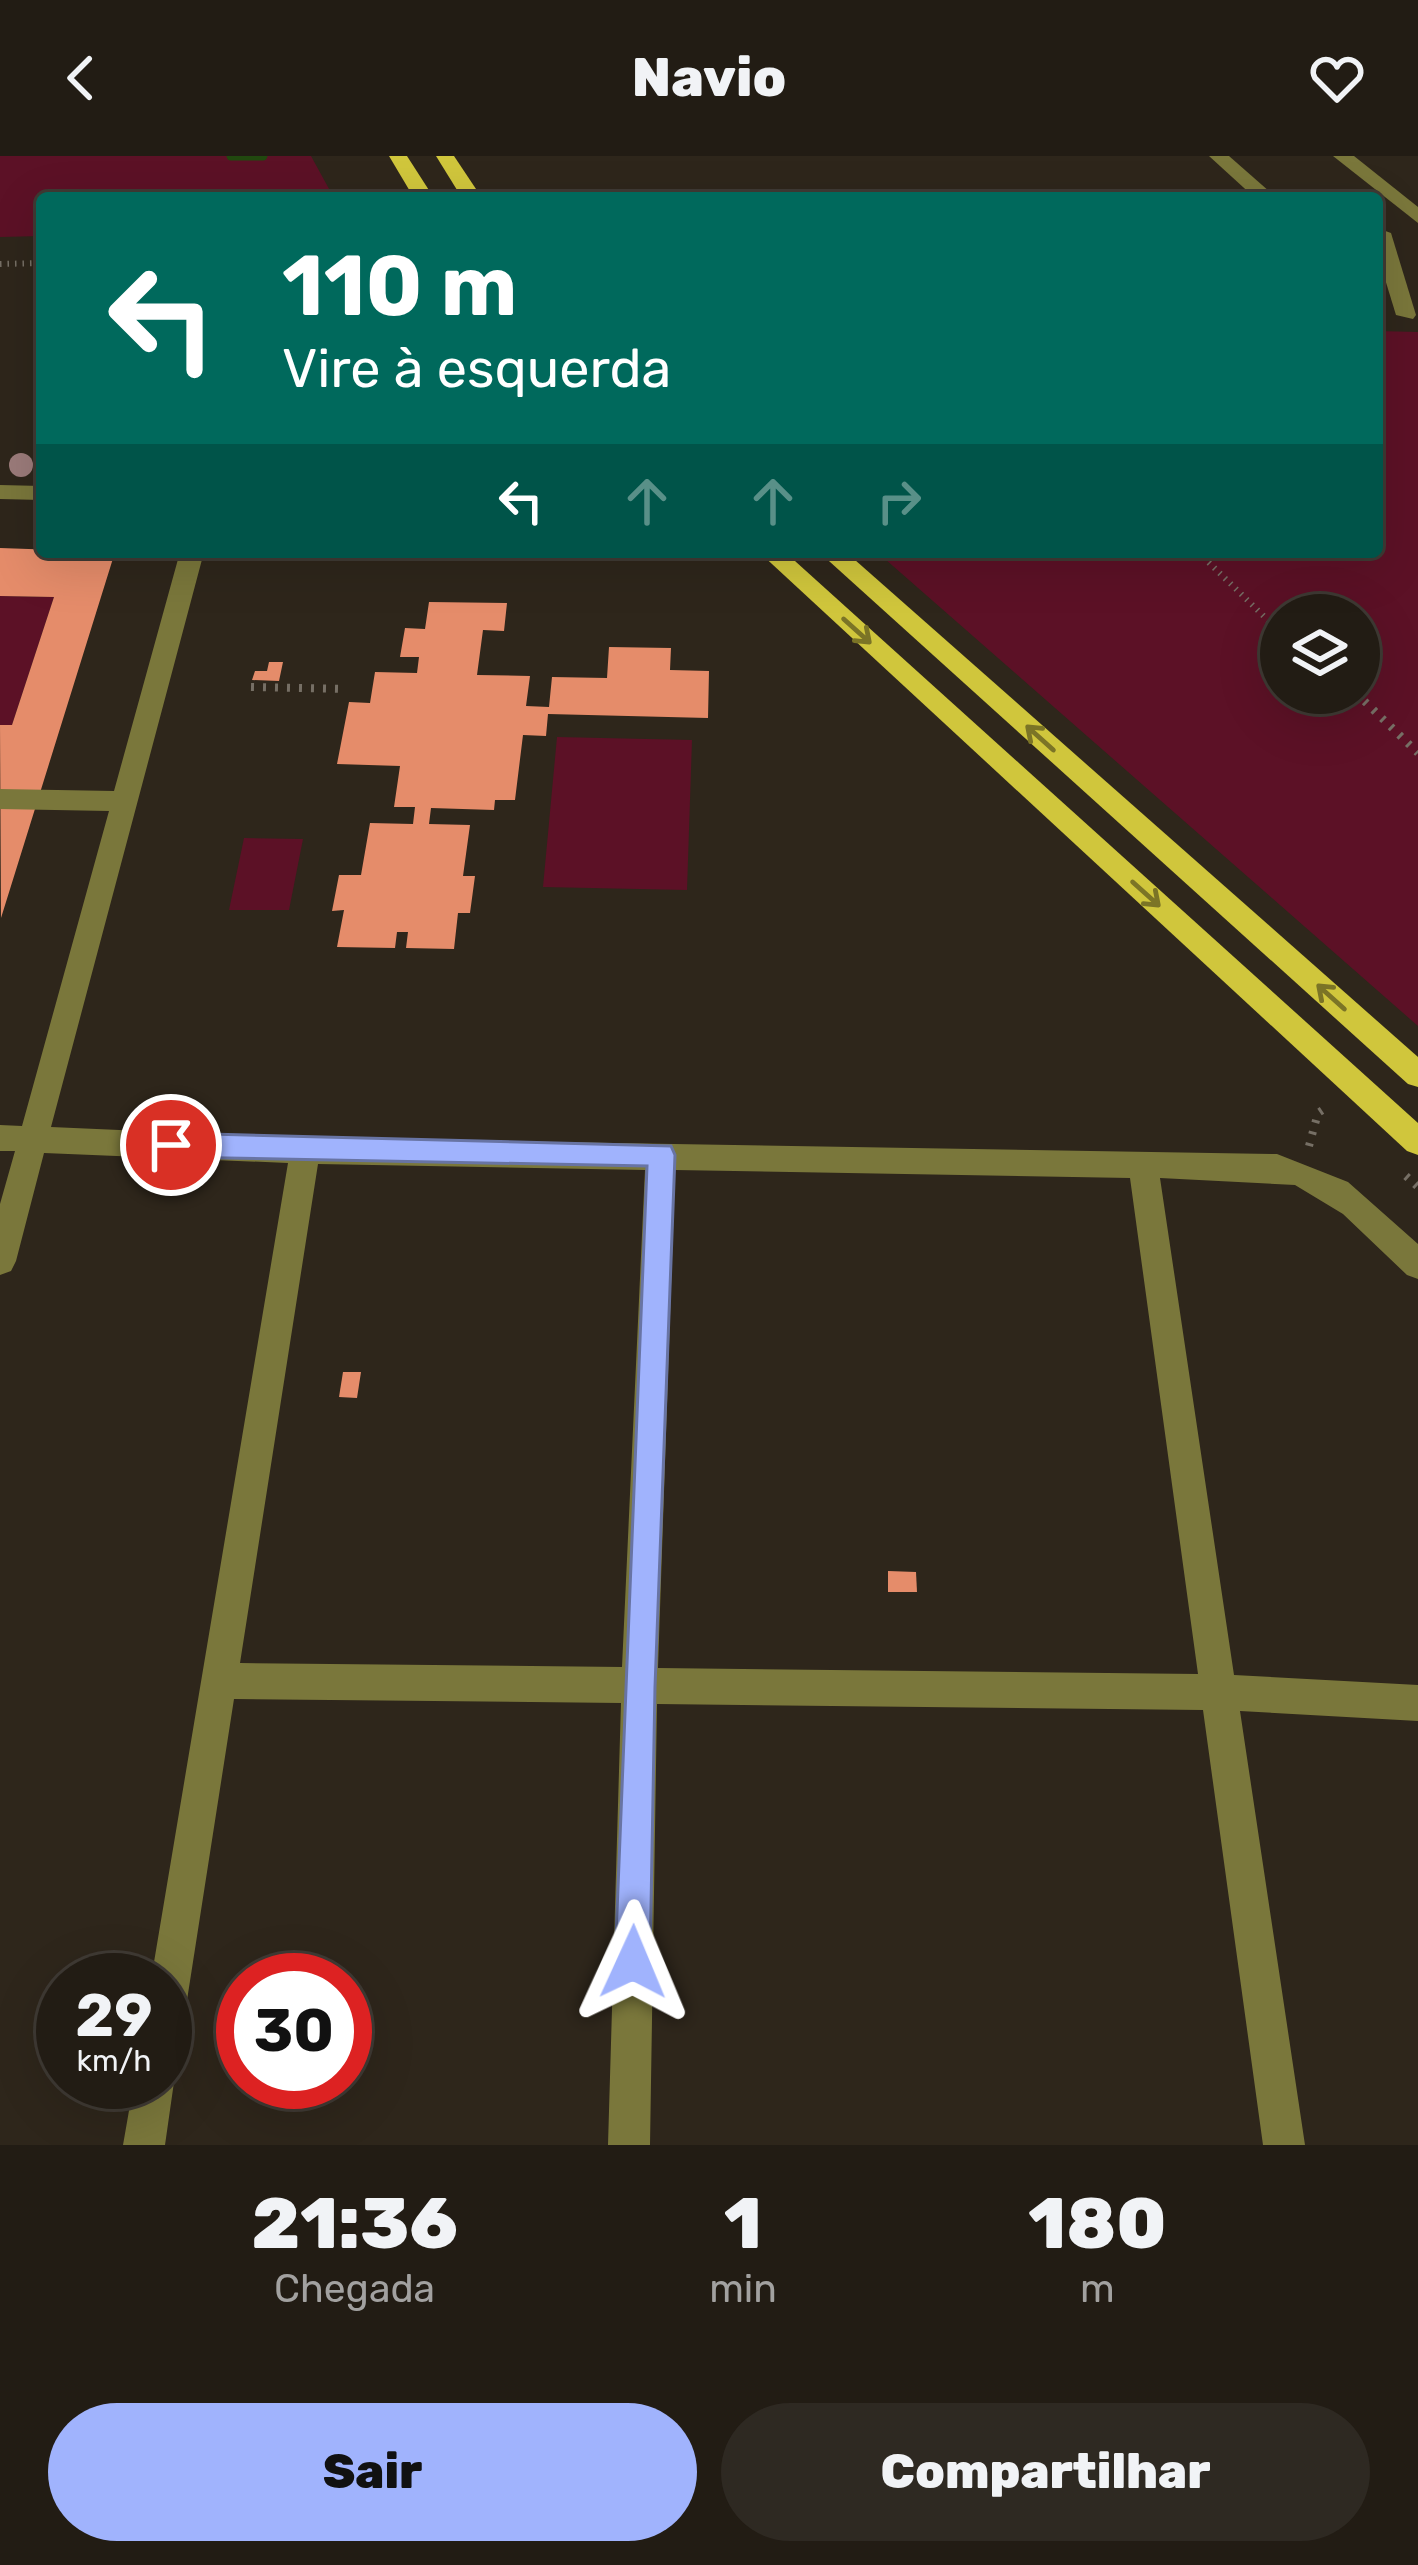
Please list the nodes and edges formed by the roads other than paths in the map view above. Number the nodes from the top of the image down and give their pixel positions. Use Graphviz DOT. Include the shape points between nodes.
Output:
graph roads {
  1 [pos="398,156"];
  2 [pos="445,156"];
  3 [pos="1217,156"];
  4 [pos="1342,156"];
  5 [pos="420,192"];
  6 [pos="468,192"];
  7 [pos="1260,192"];
  8 [pos="1418,217"];
  9 [pos="1418,231"];
  10 [pos="1383,233"];
  11 [pos="1383,245"];
  12 [pos="1412,315"];
  13 [pos="0,493"];
  14 [pos="36,493"];
  15 [pos="190,558"];
  16 [pos="778,558"];
  17 [pos="838,558"];
  18 [pos="0,799"];
  19 [pos="126,801"];
  20 [pos="1418,1075"];
  21 [pos="0,1138"];
  22 [pos="34,1139"];
  23 [pos="1418,1142"];
  24 [pos="305,1151"];
  25 [pos="661,1155"];
  26 [pos="1143,1164"];
  27 [pos="0,1261"];
  28 [pos="1418,1265"];
  29 [pos="217,1682"];
  30 [pos="639,1687"];
  31 [pos="1221,1692"];
  32 [pos="1418,1703"];
  33 [pos="174,1953"];
  34 [pos="150,2109"];
  35 [pos="144,2145"];
  36 [pos="629,2145"];
  37 [pos="1284,2145"];
  1 -- 5 [label="main road"];
  2 -- 6 [label="main road"];
  3 -- 7 [label="street"];
  4 -- 8 [label="street"];
  9 -- 10 [label="street"];
  11 -- 12 [label="street"];
  13 -- 14 [label="street"];
  15 -- 19 [label="street"];
  16 -- 23 [label="main road, one-way"];
  20 -- 17 [label="main road, one-way"];
  18 -- 19 [label="street"];
  19 -- 22 [label="street"];
  21 -- 22 [label="street"];
  22 -- 24 [label="street"];
  22 -- 27 [label="street"];
  24 -- 25 [label="street"];
  24 -- 29 [label="street"];
  25 -- 26 [label="street"];
  25 -- 30 [label="street"];
  26 -- 28 [label="street" via="1303,1171 1351,1200"];
  26 -- 31 [label="street"];
  29 -- 30 [label="street"];
  29 -- 33 [label="street"];
  30 -- 31 [label="street"];
  30 -- 36 [label="street"];
  31 -- 32 [label="street"];
  31 -- 37 [label="street"];
  34 -- 35 [label="street"];
}
